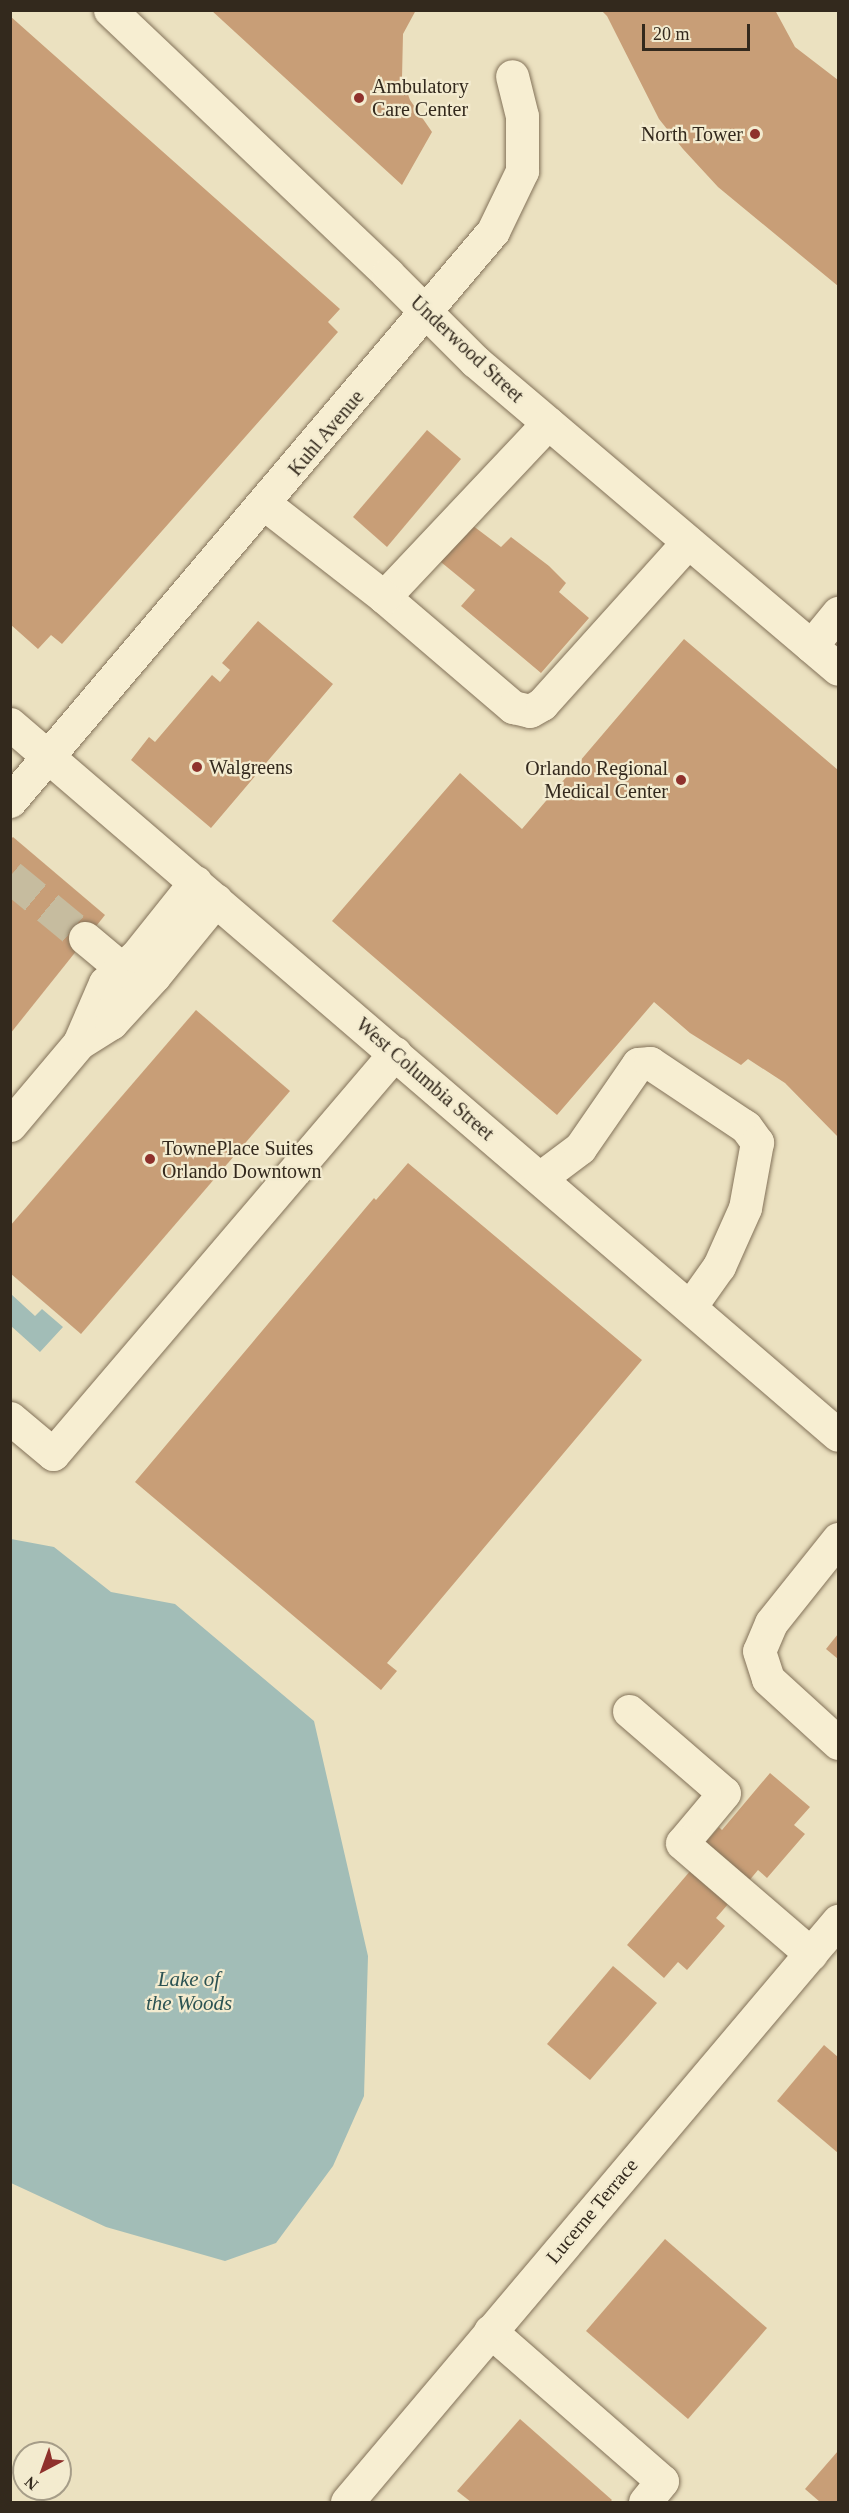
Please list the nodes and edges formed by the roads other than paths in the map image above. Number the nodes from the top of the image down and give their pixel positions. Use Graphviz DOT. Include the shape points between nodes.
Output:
graph roads {
  1 [pos="110,10"];
  2 [pos="512,76"];
  3 [pos="427,313"];
  4 [pos="548,423"];
  5 [pos="266,505"];
  6 [pos="688,542"];
  7 [pos="384,597"];
  8 [pos="838,613"];
  9 [pos="811,646"];
  10 [pos="838,669"];
  11 [pos="13,733"];
  12 [pos="49,756"];
  13 [pos="10,801"];
  14 [pos="206,891"];
  15 [pos="86,938"];
  16 [pos="122,968"];
  17 [pos="79,1043"];
  18 [pos="395,1053"];
  19 [pos="10,1125"];
  20 [pos="540,1178"];
  21 [pos="690,1307"];
  22 [pos="10,1418"];
  23 [pos="836,1427"];
  24 [pos="838,1539"];
  25 [pos="629,1711"];
  26 [pos="838,1743"];
  27 [pos="838,1921"];
  28 [pos="811,1954"];
  29 [pos="490,2331"];
  30 [pos="347,2502"];
  31 [pos="645,2502"];
  1 -- 3 [label="street, Underwood Street"];
  2 -- 3 [label="street, Kuhl Avenue" via="522,116 522,171 493,231"];
  3 -- 4 [label="street, Underwood Street" via="475,361"];
  3 -- 5 [label="street, Kuhl Avenue"];
  4 -- 6 [label="street, Underwood Street"];
  4 -- 7 [label="street"];
  5 -- 7 [label="street"];
  5 -- 12 [label="street, Kuhl Avenue"];
  6 -- 7 [label="street" via="542,704 530,711 513,707"];
  6 -- 9 [label="street, Underwood Street"];
  8 -- 9 [label="street"];
  9 -- 10 [label="street, Underwood Street"];
  11 -- 12 [label="street, West Columbia Street"];
  12 -- 13 [label="street, Kuhl Avenue"];
  12 -- 14 [label="street, West Columbia Street"];
  14 -- 16 [label="street"];
  14 -- 17 [label="street" via="111,1023"];
  14 -- 18 [label="street, West Columbia Street"];
  15 -- 16 [label="street"];
  16 -- 17 [label="street" via="105,983"];
  17 -- 19 [label="street"];
  18 -- 20 [label="street, West Columbia Street"];
  18 -- 22 [label="street" via="53,1454"];
  20 -- 21 [label="street, West Columbia Street"];
  20 -- 21 [label="street" via="580,1148 638,1064 650,1063 746,1127 757,1142 744,1208 719,1266"];
  21 -- 23 [label="street, West Columbia Street"];
  24 -- 26 [label="street" via="771,1623 759,1651 768,1679"];
  25 -- 28 [label="street" via="724,1793 682,1844"];
  27 -- 28 [label="street, Lucerne Terrace"];
  28 -- 29 [label="street, Lucerne Terrace"];
  29 -- 30 [label="street, Lucerne Terrace"];
  29 -- 31 [label="street" via="662,2481"];
}
